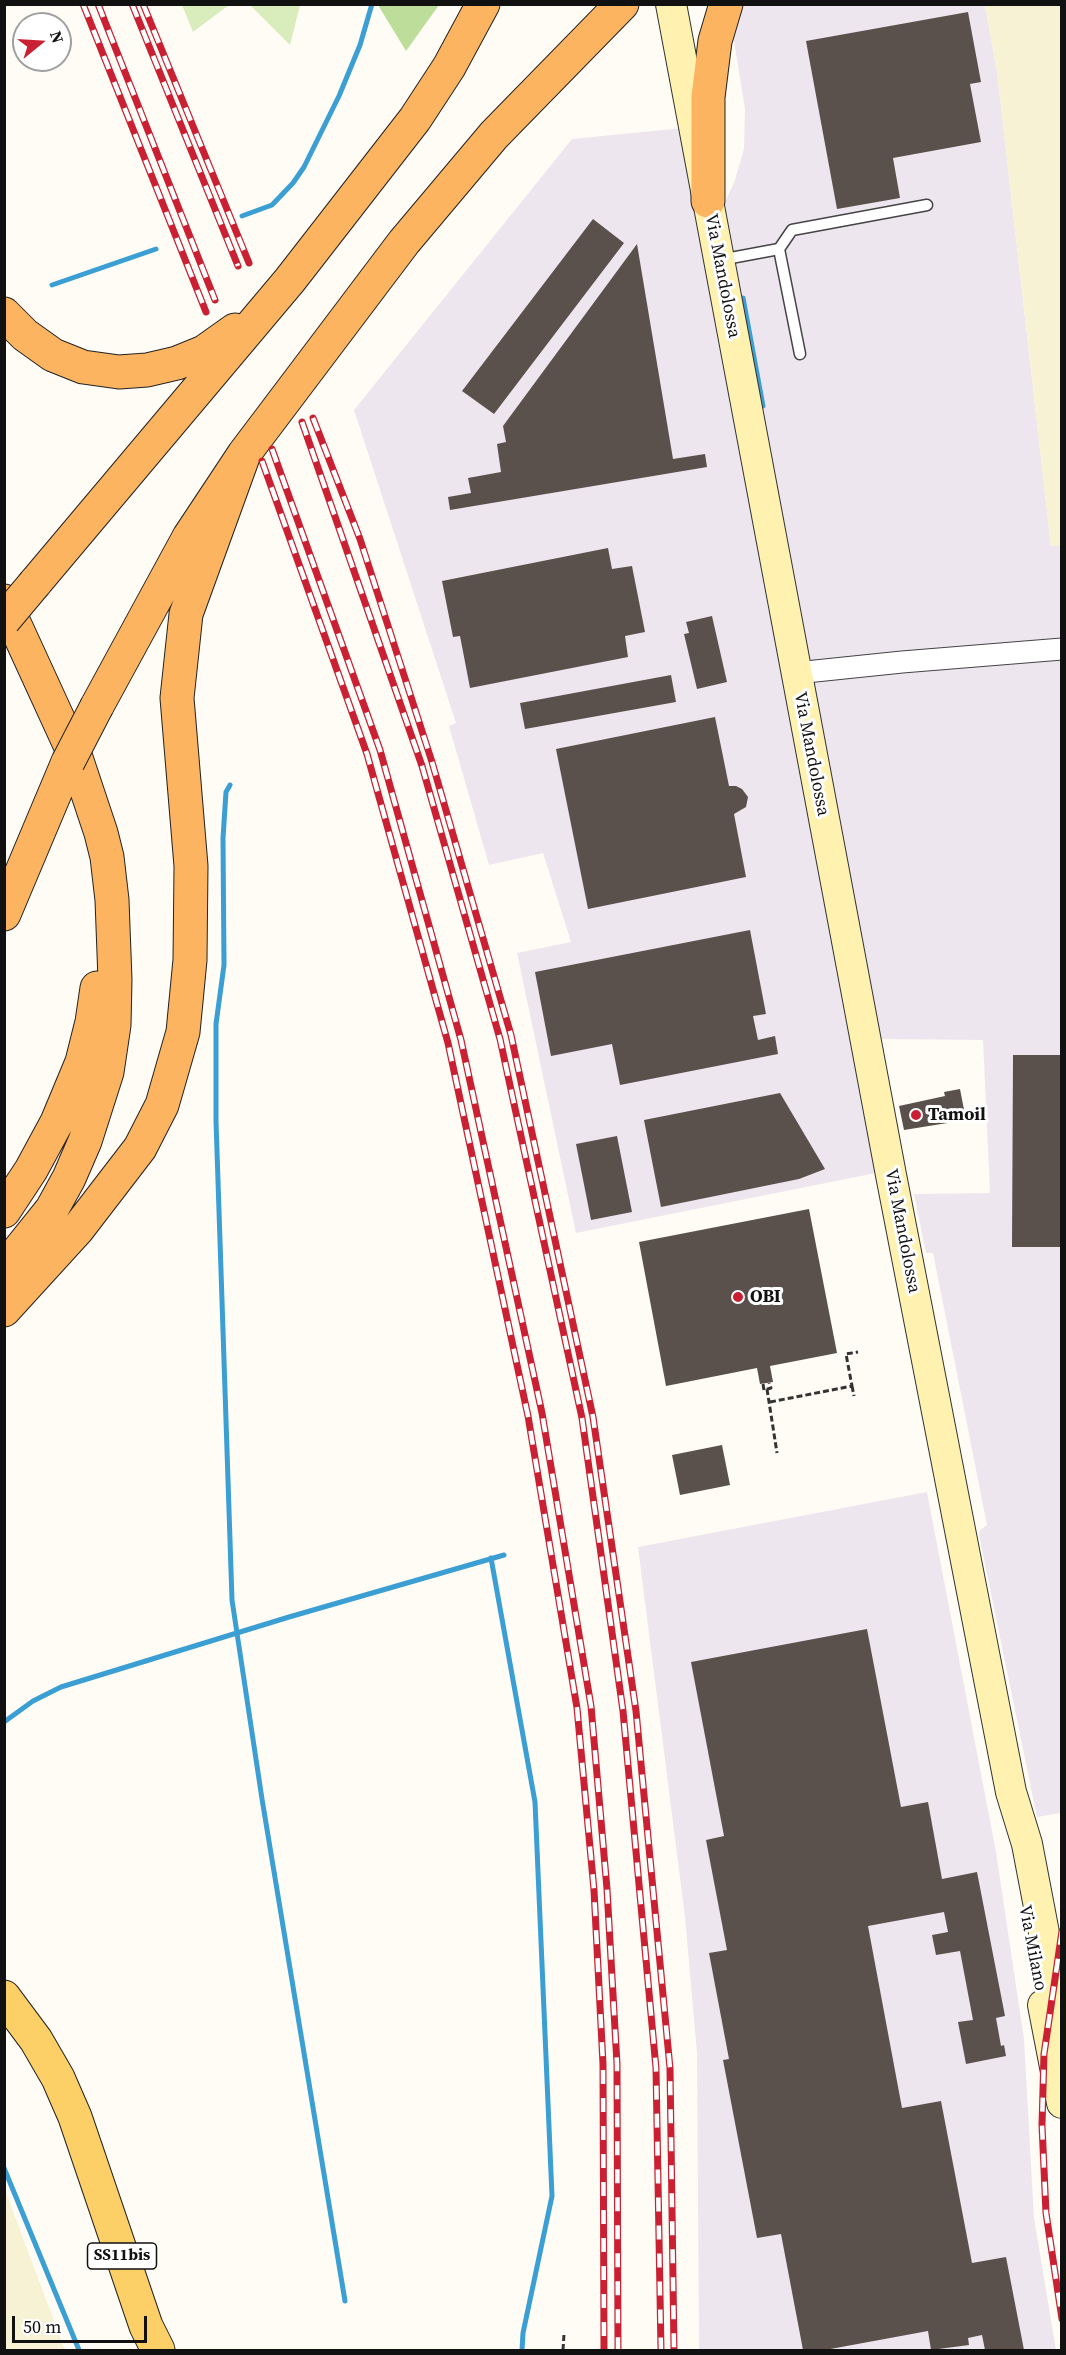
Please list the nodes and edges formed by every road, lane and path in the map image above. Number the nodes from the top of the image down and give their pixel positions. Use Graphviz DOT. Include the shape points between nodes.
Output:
graph roads {
  1 [pos="465,4"];
  2 [pos="483,4"];
  3 [pos="671,4"];
  4 [pos="726,4"];
  5 [pos="617,10"];
  6 [pos="379,164"];
  7 [pos="708,201"];
  8 [pos="927,205"];
  9 [pos="779,249"];
  10 [pos="719,261"];
  11 [pos="290,280"];
  12 [pos="4,314"];
  13 [pos="800,354"];
  14 [pos="244,454"];
  15 [pos="4,601"];
  16 [pos="4,620"];
  17 [pos="1062,649"];
  18 [pos="796,673"];
  19 [pos="89,796"];
  20 [pos="4,914"];
  21 [pos="4,1211"];
  22 [pos="4,1269"];
  23 [pos="4,1310"];
  24 [pos="858,1352"];
  25 [pos="769,1383"];
  26 [pos="763,1384"];
  27 [pos="852,1386"];
  28 [pos="767,1389"];
  29 [pos="854,1396"];
  30 [pos="770,1402"];
  31 [pos="777,1453"];
  32 [pos="955,1502"];
  33 [pos="1011,1792"];
  34 [pos="4,1997"];
  35 [pos="1062,2027"];
  36 [pos="1062,2103"];
  37 [pos="564,2334"];
  38 [pos="158,2350"];
  39 [pos="563,2350"];
  1 -- 6 [label="highway" via="409,116"];
  2 -- 6 [label="highway" via="449,67"];
  3 -- 7 [label="main road, Via Mandolossa"];
  4 -- 7 [label="highway" via="715,41 708,97"];
  5 -- 14 [label="highway" via="494,135 404,242"];
  6 -- 11 [label="highway"];
  7 -- 10 [label="main road, Via Mandolossa"];
  8 -- 9 [label="lane" via="792,230"];
  9 -- 10 [label="lane"];
  9 -- 13 [label="lane"];
  10 -- 18 [label="main road, Via Mandolossa"];
  11 -- 12 [label="highway" via="243,324 204,352 147,370 83,368 53,355"];
  11 -- 16 [label="highway, bridge"];
  14 -- 20 [label="highway, bridge" via="189,537 97,706 68,762"];
  14 -- 23 [label="highway" via="186,614 177,698 191,866 190,960 183,1032 162,1105 140,1148 77,1230"];
  15 -- 19 [label="highway" via="60,720"];
  17 -- 18 [label="street"];
  18 -- 32 [label="main road, Via Mandolossa"];
  19 -- 21 [label="highway" via="101,896 101,945 92,1022 82,1062 57,1122"];
  19 -- 22 [label="highway" via="107,857 112,911 114,1025 107,1072 69,1178 52,1209"];
  24 -- 27 [label="path" via="846,1354"];
  25 -- 28 [label="path" via="771,1389"];
  26 -- 28 [label="path"];
  27 -- 29 [label="path"];
  27 -- 30 [label="path"];
  28 -- 30 [label="path"];
  30 -- 31 [label="path"];
  32 -- 33 [label="main road, Via Milano"];
  33 -- 35 [label="main road, Via Milano" via="1027,1844"];
  33 -- 36 [label="main road, Via Milano" via="1013,1847"];
  34 -- 38 [label="main road, SS11bis" via="58,2078 75,2117 131,2286"];
  37 -- 39 [label="path"];
}
